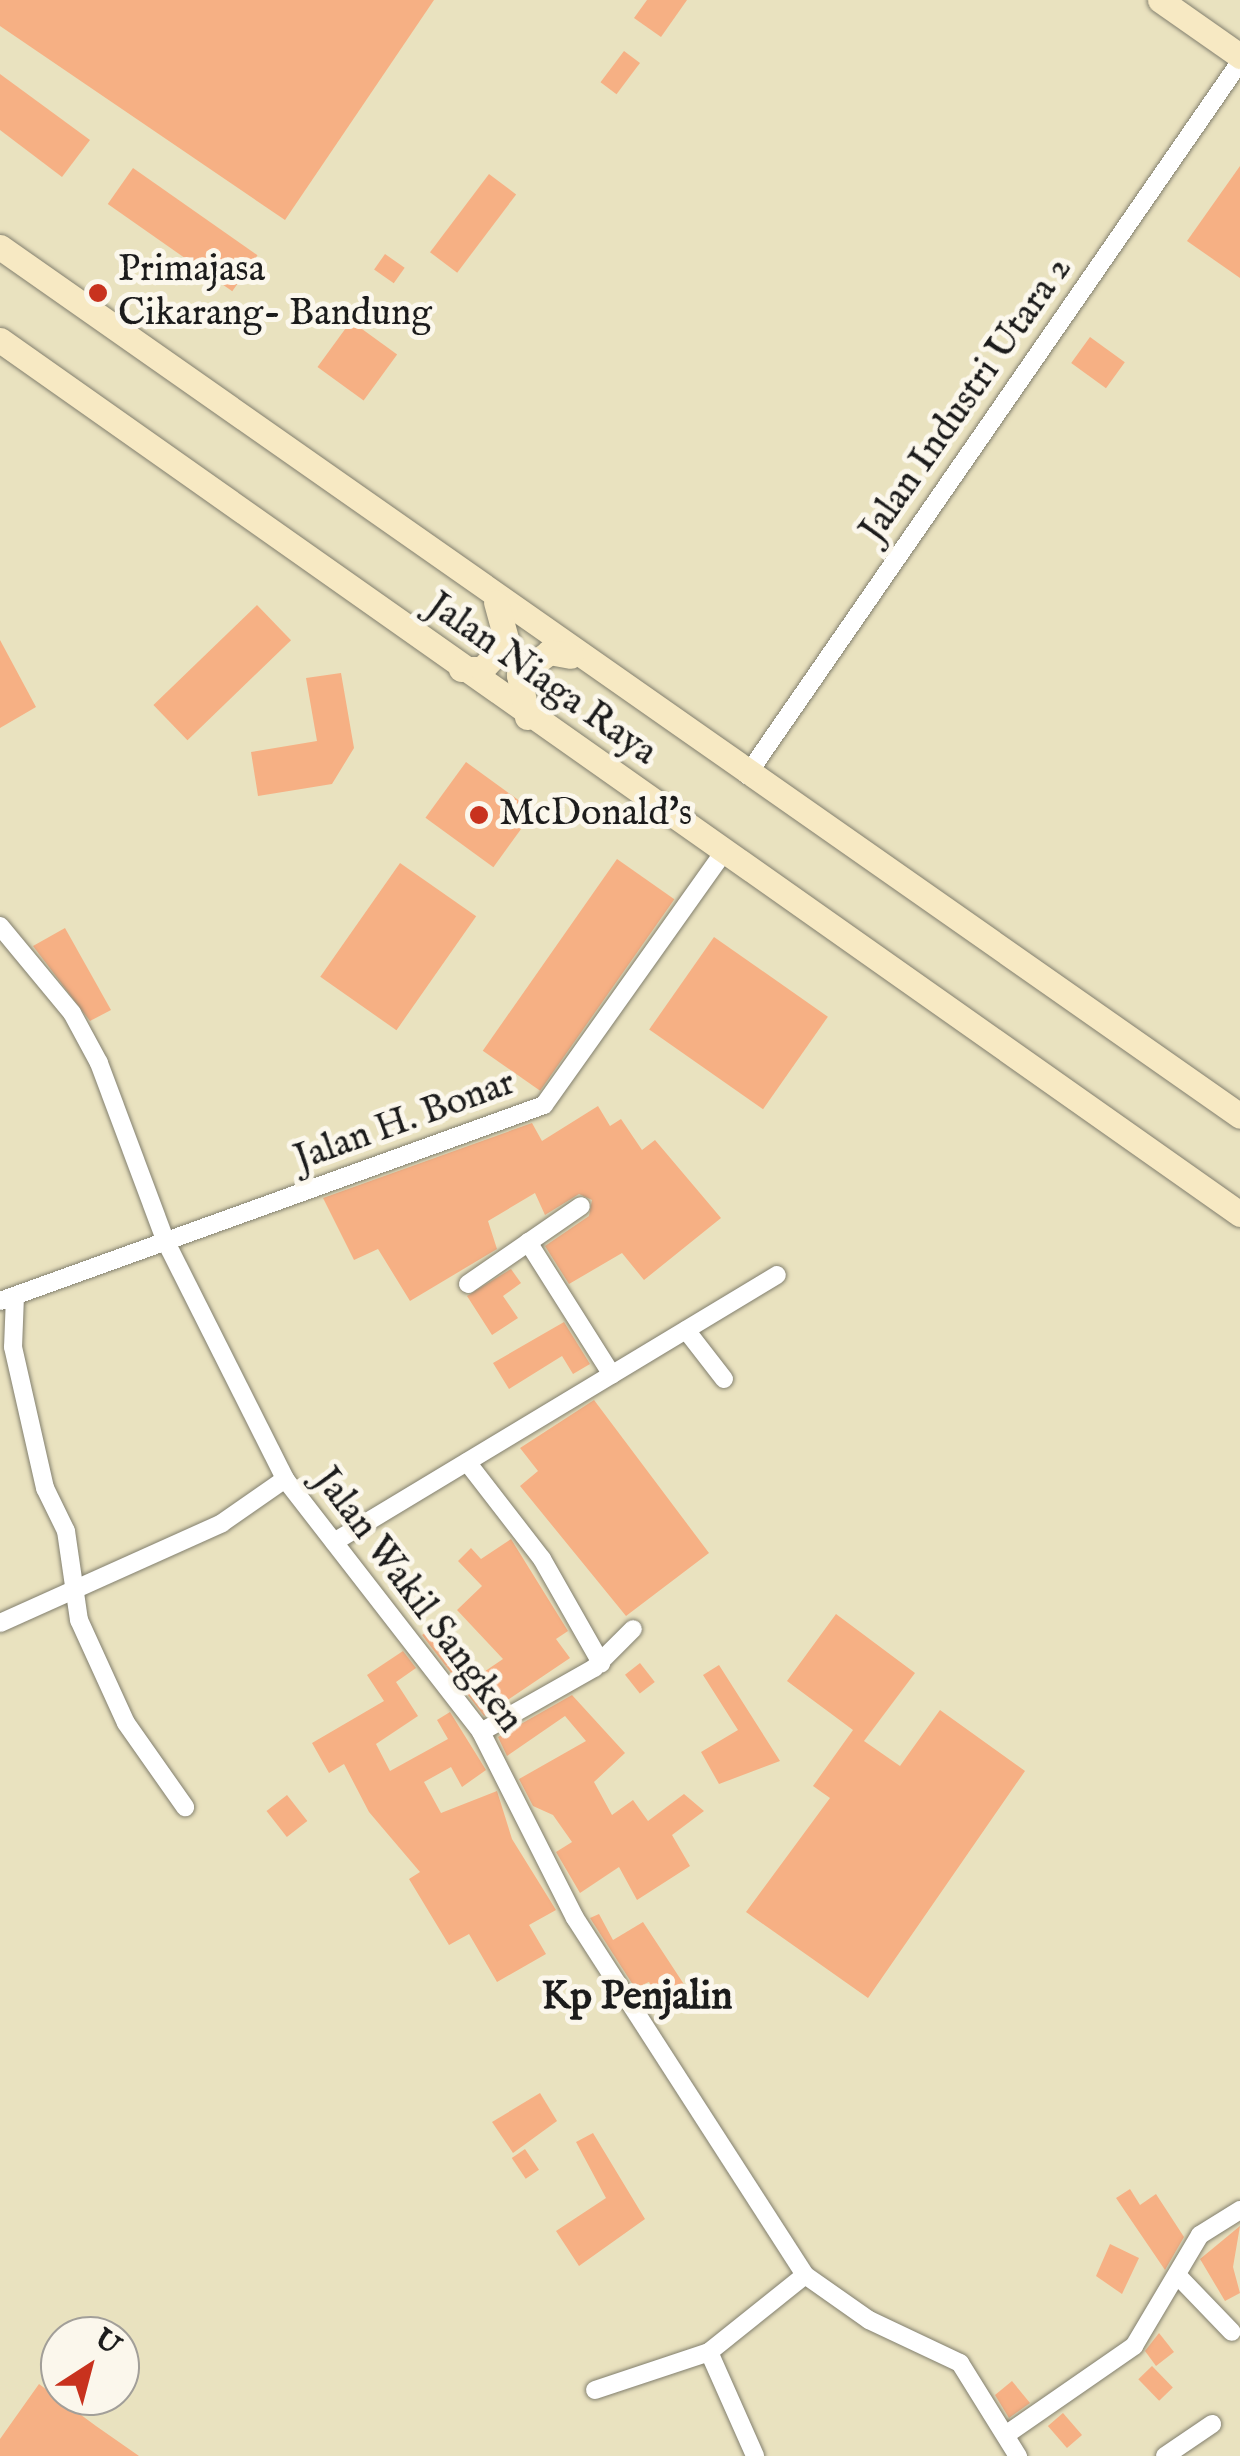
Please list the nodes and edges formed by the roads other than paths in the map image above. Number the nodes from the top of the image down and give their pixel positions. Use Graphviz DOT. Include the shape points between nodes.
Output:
graph roads {
  1 [pos="1160,0"];
  2 [pos="1240,59"];
  3 [pos="0,246"];
  4 [pos="0,340"];
  5 [pos="496,602"];
  6 [pos="572,656"];
  7 [pos="460,669"];
  8 [pos="527,717"];
  9 [pos="748,775"];
  10 [pos="723,852"];
  11 [pos="0,926"];
  12 [pos="1240,1116"];
  13 [pos="581,1206"];
  14 [pos="1240,1214"];
  15 [pos="166,1242"];
  16 [pos="528,1242"];
  17 [pos="778,1275"];
  18 [pos="468,1284"];
  19 [pos="7,1299"];
  20 [pos="686,1330"];
  21 [pos="612,1375"];
  22 [pos="724,1379"];
  23 [pos="467,1462"];
  24 [pos="285,1479"];
  25 [pos="334,1542"];
  26 [pos="77,1590"];
  27 [pos="0,1623"];
  28 [pos="633,1629"];
  29 [pos="601,1663"];
  30 [pos="481,1732"];
  31 [pos="184,1807"];
  32 [pos="1240,2210"];
  33 [pos="805,2275"];
  34 [pos="1179,2276"];
  35 [pos="1232,2332"];
  36 [pos="709,2352"];
  37 [pos="595,2390"];
  38 [pos="1212,2424"];
  39 [pos="1007,2434"];
  40 [pos="754,2456"];
  41 [pos="1018,2456"];
  42 [pos="1164,2456"];
  1 -- 2 [label="main road"];
  2 -- 9 [label="street, Jalan Industri Utara 2"];
  3 -- 5 [label="main road, Jalan Niaga Raya"];
  4 -- 7 [label="main road, Jalan Niaga Raya"];
  5 -- 6 [label="main road, Jalan Niaga Raya"];
  5 -- 7 [label="main road" via="507,642 482,669"];
  6 -- 8 [label="main road" via="531,660 518,695"];
  6 -- 9 [label="main road, Jalan Niaga Raya"];
  7 -- 8 [label="main road, Jalan Niaga Raya"];
  8 -- 10 [label="main road, Jalan Niaga Raya"];
  9 -- 12 [label="main road, Jalan Niaga Raya"];
  10 -- 14 [label="main road, Jalan Niaga Raya"];
  10 -- 15 [label="street, Jalan H. Bonar" via="544,1105"];
  11 -- 15 [label="street, Jalan Wakil Sangken" via="72,1013 99,1063"];
  13 -- 16 [label="street"];
  15 -- 19 [label="street, Jalan H. Bonar"];
  15 -- 24 [label="street, Jalan Wakil Sangken"];
  16 -- 18 [label="street"];
  16 -- 21 [label="street"];
  17 -- 20 [label="street"];
  19 -- 26 [label="street" via="12,1347"];
  20 -- 21 [label="street"];
  20 -- 22 [label="street"];
  21 -- 23 [label="street"];
  23 -- 25 [label="street"];
  23 -- 29 [label="street" via="542,1559"];
  24 -- 25 [label="street, Jalan Wakil Sangken"];
  24 -- 26 [label="street" via="222,1523"];
  25 -- 30 [label="street, Jalan Wakil Sangken"];
  26 -- 27 [label="street"];
  26 -- 31 [label="street" via="94,1660"];
  28 -- 29 [label="street"];
  29 -- 30 [label="street"];
  30 -- 33 [label="street, Jalan Wakil Sangken" via="575,1918"];
  32 -- 34 [label="street" via="1200,2235"];
  33 -- 36 [label="street"];
  33 -- 39 [label="street, Jalan Wakil Sangken" via="869,2320 960,2363"];
  34 -- 35 [label="street"];
  34 -- 39 [label="street" via="1134,2346"];
  36 -- 37 [label="street"];
  36 -- 40 [label="street"];
  38 -- 42 [label="street"];
  39 -- 41 [label="street, Jalan Wakil Sangken"];
}
